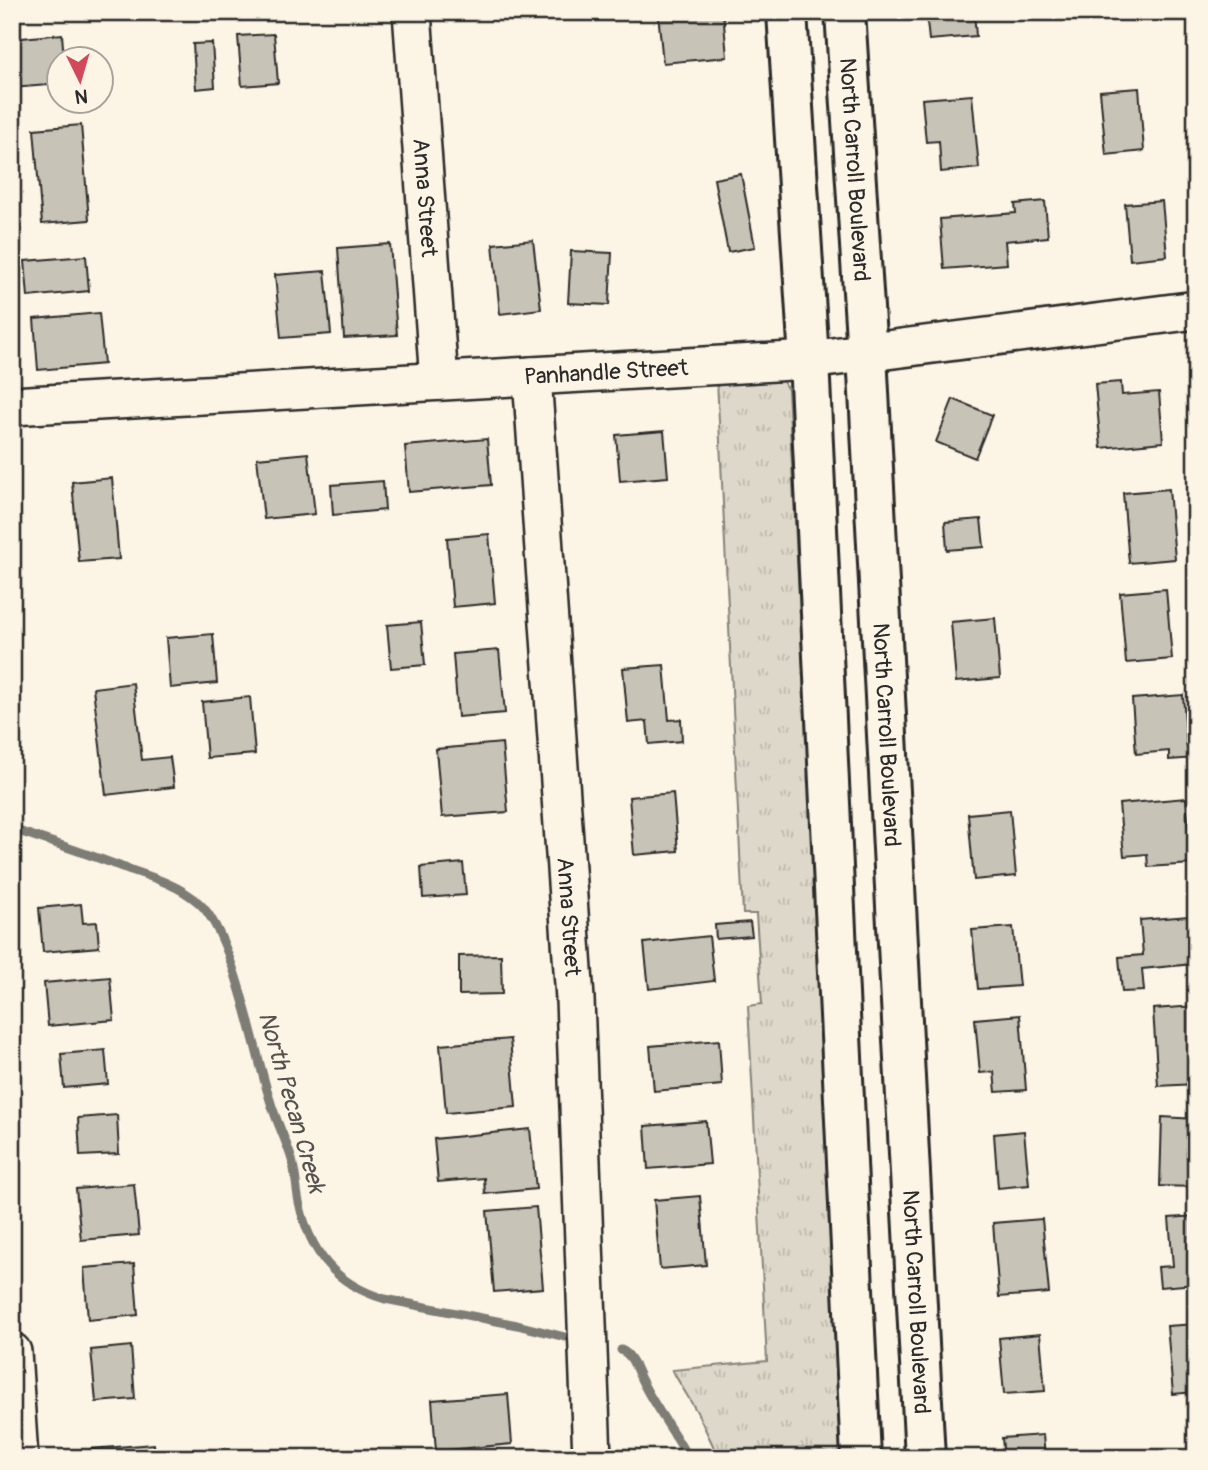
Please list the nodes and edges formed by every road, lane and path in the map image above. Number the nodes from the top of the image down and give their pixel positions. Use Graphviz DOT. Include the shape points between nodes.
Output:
graph roads {
  1 [pos="412,12"];
  2 [pos="787,12"];
  3 [pos="845,12"];
  4 [pos="1196,310"];
  5 [pos="867,354"];
  6 [pos="809,360"];
  7 [pos="532,376"];
  8 [pos="439,381"];
  9 [pos="12,407"];
  10 [pos="12,1352"];
  11 [pos="19,1458"];
  12 [pos="592,1458"];
  13 [pos="861,1458"];
  14 [pos="925,1458"];
  1 -- 8 [label="street, Anna Street"];
  2 -- 6 [label="main road"];
  3 -- 5 [label="main road, North Carroll Boulevard"];
  4 -- 5 [label="street, Panhandle Street"];
  5 -- 6 [label="street, Panhandle Street"];
  5 -- 14 [label="main road, North Carroll Boulevard"];
  6 -- 7 [label="street, Panhandle Street"];
  6 -- 13 [label="main road"];
  7 -- 8 [label="street, Panhandle Street"];
  7 -- 12 [label="street, Anna Street" via="575,999"];
  8 -- 9 [label="street, Panhandle Street"];
  10 -- 11 [label="street"];
}
